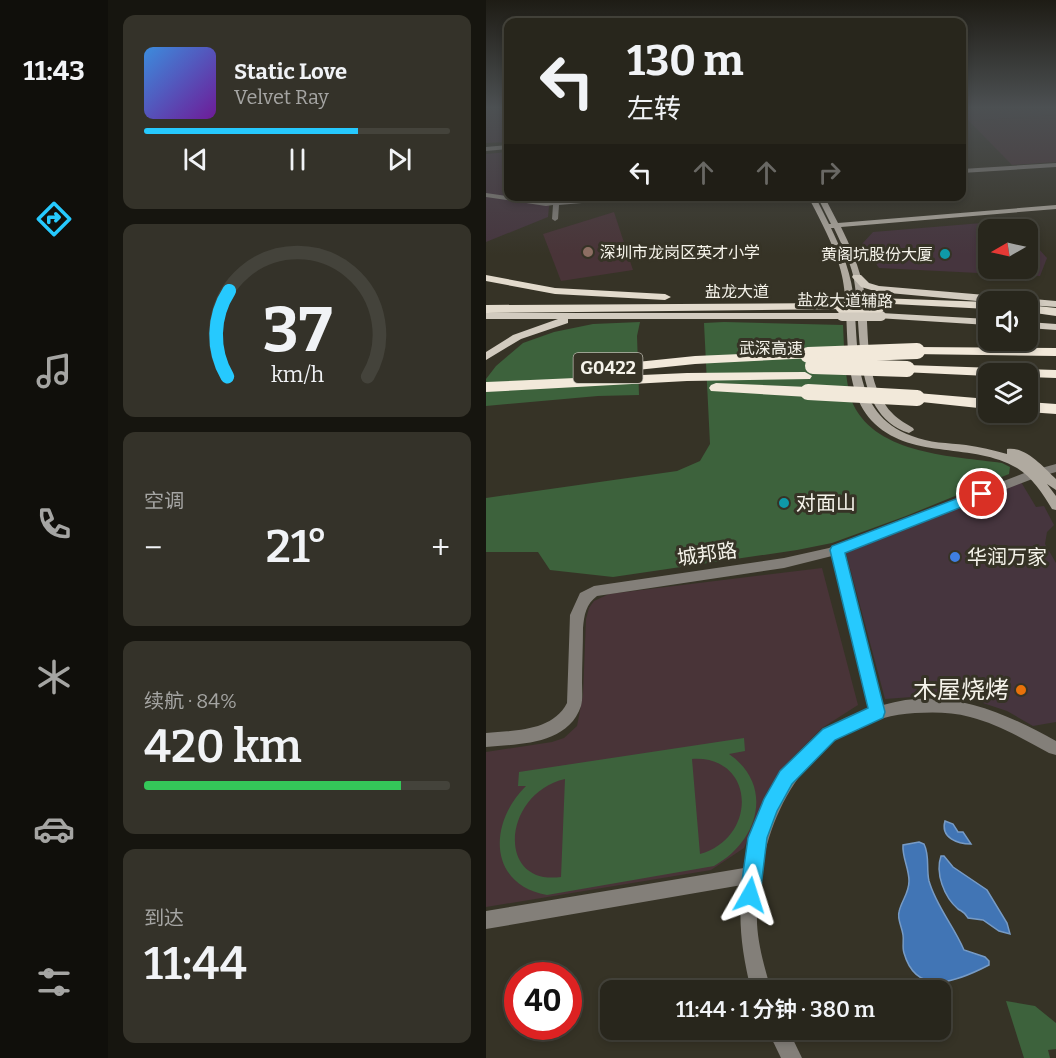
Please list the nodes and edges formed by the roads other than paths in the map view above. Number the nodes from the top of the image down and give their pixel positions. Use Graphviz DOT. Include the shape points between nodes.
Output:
graph roads {
  1 [pos="1056,165"];
  2 [pos="966,171"];
  3 [pos="486,195"];
  4 [pos="504,198"];
  5 [pos="521,201"];
  6 [pos="548,201"];
  7 [pos="556,201"];
  8 [pos="815,201"];
  9 [pos="822,201"];
  10 [pos="1056,209"];
  11 [pos="827,210"];
  12 [pos="555,219"];
  13 [pos="875,223"];
  14 [pos="833,227"];
  15 [pos="846,245"];
  16 [pos="857,277"];
  17 [pos="486,278"];
  18 [pos="978,298"];
  19 [pos="740,300"];
  20 [pos="486,302"];
  21 [pos="847,303"];
  22 [pos="1038,303"];
  23 [pos="1056,304"];
  24 [pos="978,306"];
  25 [pos="880,308"];
  26 [pos="486,309"];
  27 [pos="1038,310"];
  28 [pos="978,312"];
  29 [pos="1056,312"];
  30 [pos="609,315"];
  31 [pos="486,316"];
  32 [pos="1038,316"];
  33 [pos="1056,318"];
  34 [pos="978,321"];
  35 [pos="1038,326"];
  36 [pos="1056,327"];
  37 [pos="1056,352"];
  38 [pos="486,357"];
  39 [pos="805,366"];
  40 [pos="730,372"];
  41 [pos="906,373"];
  42 [pos="1056,374"];
  43 [pos="486,376"];
  44 [pos="978,380"];
  45 [pos="1038,383"];
  46 [pos="1056,384"];
  47 [pos="486,387"];
  48 [pos="978,403"];
  49 [pos="1038,408"];
  50 [pos="1056,409"];
  51 [pos="1056,468"];
  52 [pos="1036,473"];
  53 [pos="1054,496"];
  54 [pos="837,550"];
  55 [pos="877,712"];
  56 [pos="486,740"];
  57 [pos="1055,748"];
  58 [pos="752,875"];
  59 [pos="486,920"];
  60 [pos="759,980"];
  61 [pos="783,1040"];
  62 [pos="792,1058"];
  1 -- 2 [label="street"];
  3 -- 4 [label="street"];
  5 -- 6 [label="street"];
  7 -- 12 [label="street"];
  8 -- 14 [label="main road"];
  9 -- 11 [label="main road"];
  10 -- 13 [label="main road"];
  11 -- 13 [label="main road" via="845,219"];
  11 -- 14 [label="main road"];
  13 -- 14 [label="main road"];
  13 -- 15 [label="main road" via="851,232"];
  14 -- 15 [label="main road"];
  14 -- 21 [label="main road"];
  15 -- 16 [label="main road"];
  16 -- 18 [label="main road, 盐龙大道辅路" via="878,289"];
  16 -- 21 [label="main road"];
  17 -- 19 [label="highway" via="570,292"];
  19 -- 20 [label="highway, 盐龙大道"];
  19 -- 21 [label="highway, 盐龙大道"];
  21 -- 25 [label="highway, 盐龙大道, bridge"];
  21 -- 26 [label="highway, 盐龙大道"];
  21 -- 30 [label="main road, 盐龙大道辅路"];
  21 -- 52 [label="main road" via="861,391 878,421 912,441 1003,457"];
  22 -- 23 [label="main road, 盐龙大道辅路"];
  24 -- 25 [label="highway, 盐龙大道"];
  25 -- 28 [label="highway, 盐龙大道"];
  25 -- 34 [label="main road, 盐龙大道辅路"];
  27 -- 29 [label="highway"];
  30 -- 31 [label="main road, 盐龙大道辅路"];
  30 -- 38 [label="main road" via="541,328"];
  32 -- 33 [label="highway"];
  35 -- 36 [label="main road"];
  37 -- 39 [label="highway, bridge" via="917,351"];
  39 -- 40 [label="highway, 武深高速 / G0422"];
  39 -- 40 [label="highway"];
  39 -- 41 [label="highway, 武深高速 / G0422"];
  40 -- 43 [label="highway, 武深高速 / G0422" via="627,367"];
  40 -- 47 [label="highway"];
  40 -- 48 [label="highway, bridge" via="808,392"];
  41 -- 42 [label="highway, 武深高速 / G0422"];
  41 -- 44 [label="highway, 武深高速 / G0422"];
  45 -- 46 [label="highway"];
  49 -- 50 [label="highway"];
  51 -- 52 [label="street, 城邦路"];
  52 -- 53 [label="main road"];
  52 -- 54 [label="street, 城邦路"];
  54 -- 55 [label="street"];
  54 -- 56 [label="street, 城邦路" via="784,563 594,591 585,597 577,615 571,712 556,728 544,732"];
  55 -- 57 [label="street" via="940,705 998,718"];
  55 -- 58 [label="street" via="829,734 786,777 757,838"];
  58 -- 59 [label="street"];
  58 -- 60 [label="street" via="748,914"];
  61 -- 62 [label="street"];
}
